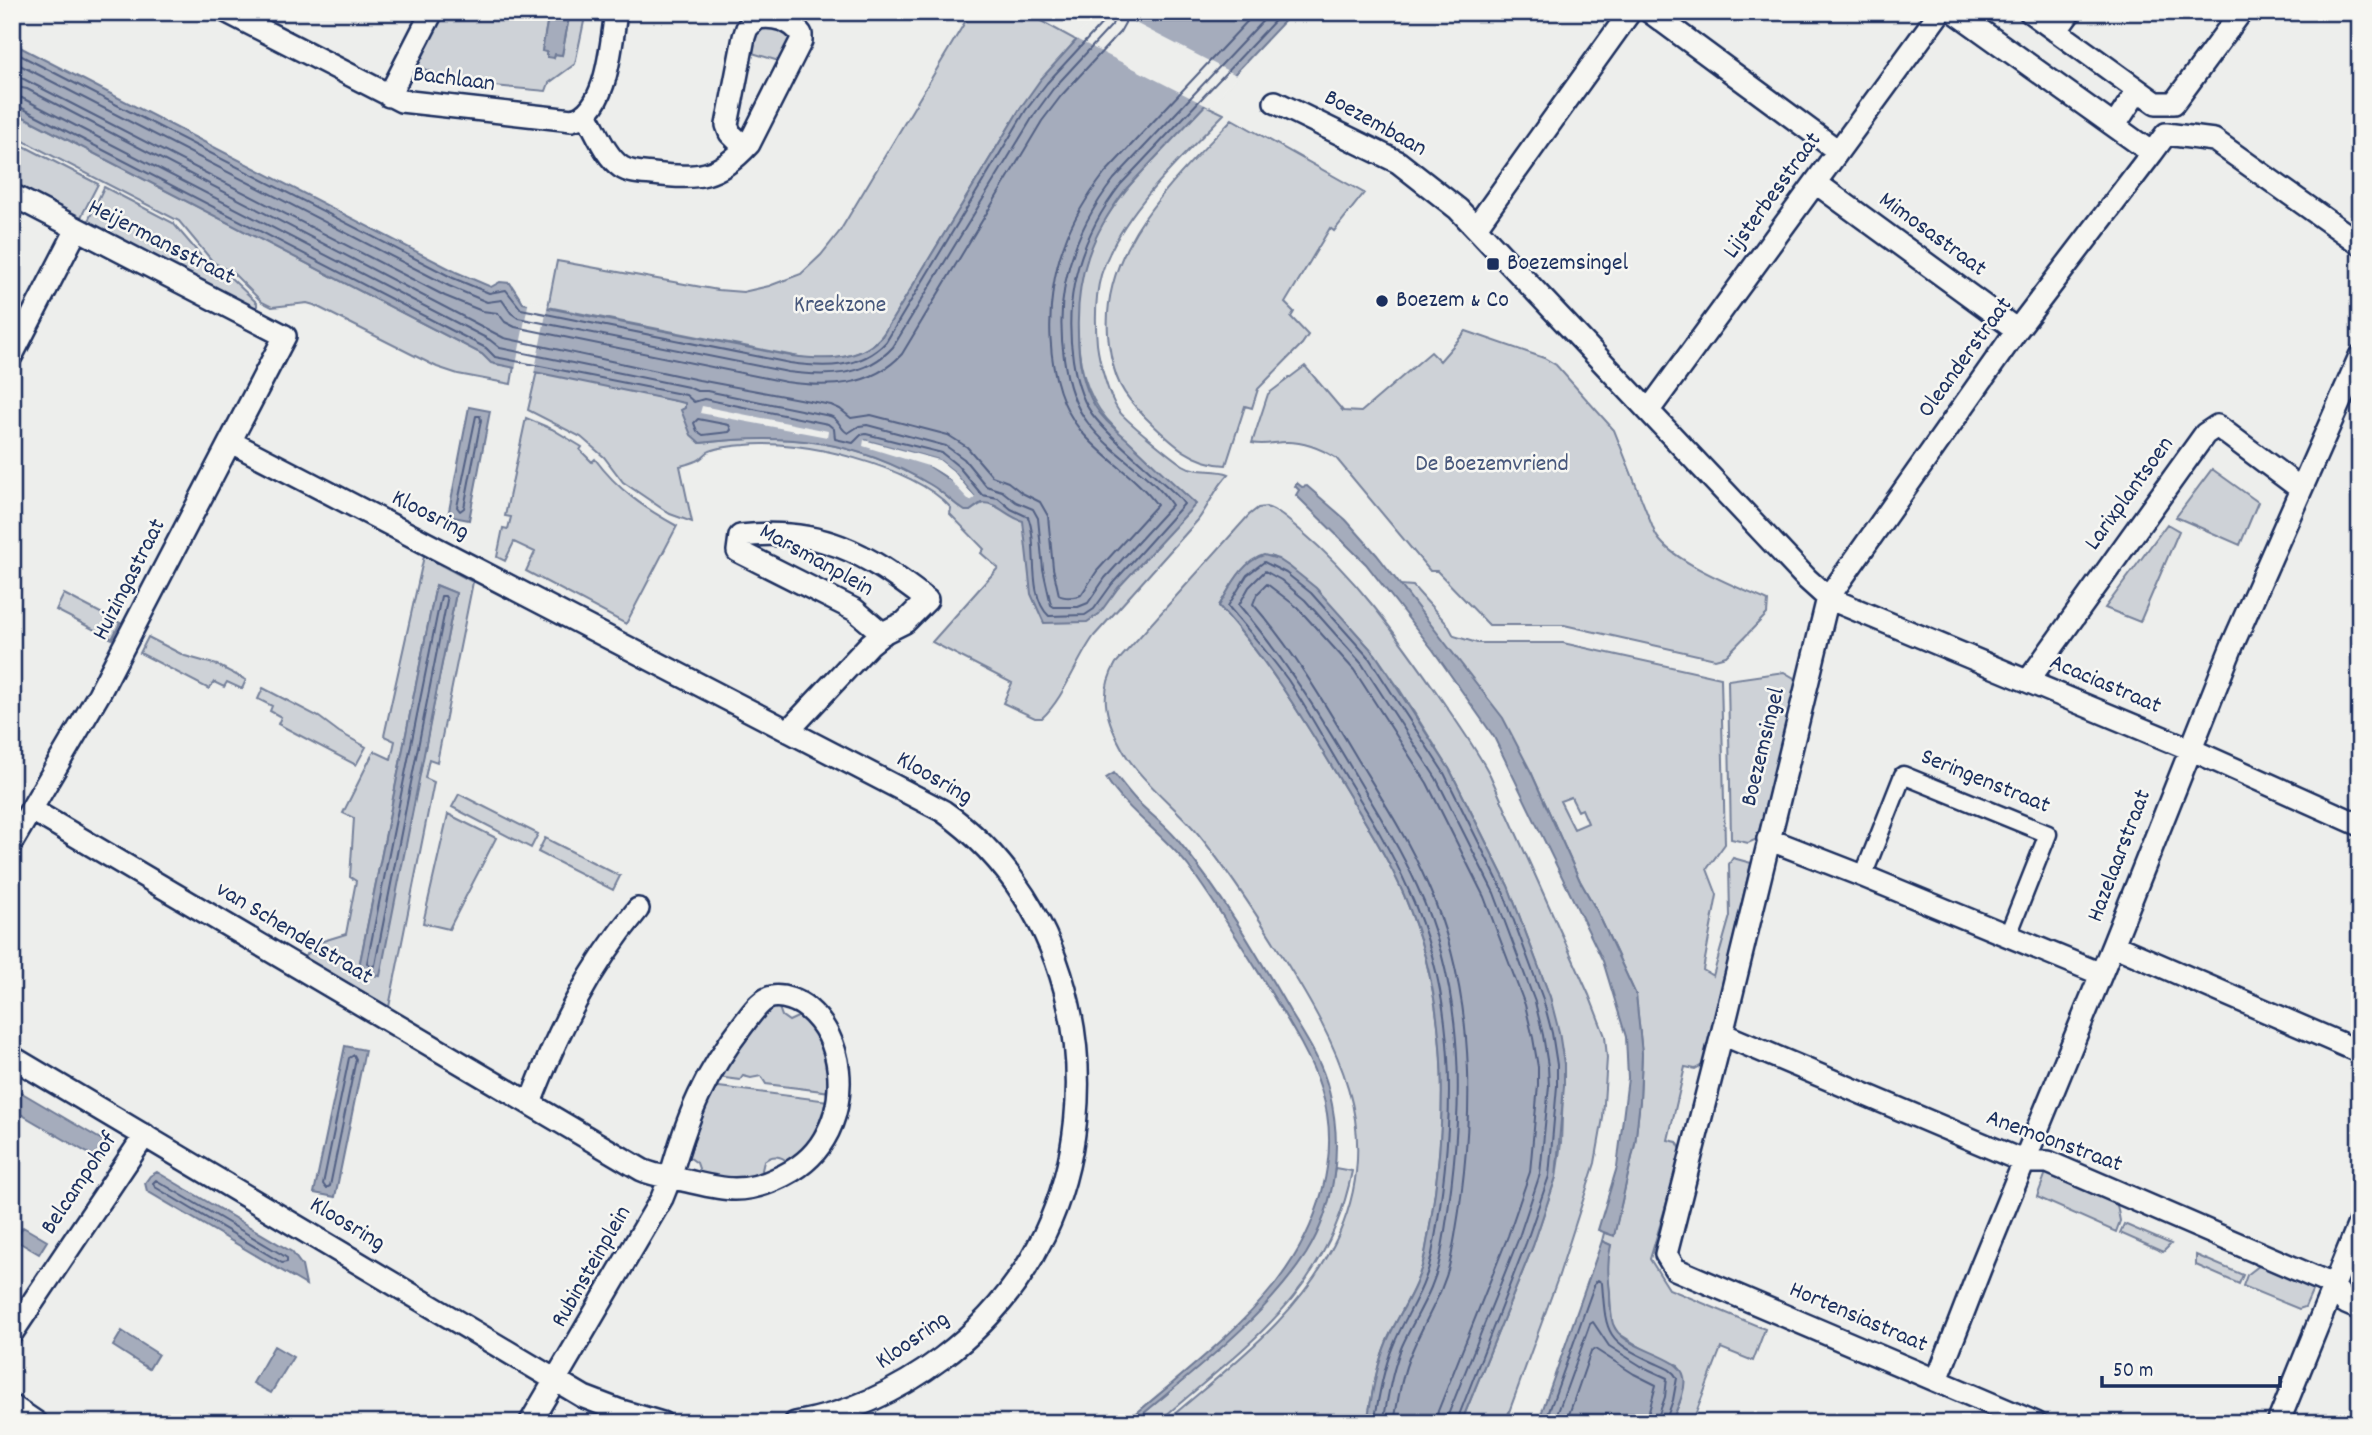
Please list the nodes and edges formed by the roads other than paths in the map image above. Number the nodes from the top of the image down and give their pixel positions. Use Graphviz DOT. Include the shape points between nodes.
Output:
graph roads {
  1 [pos="227,12"];
  2 [pos="432,12"];
  3 [pos="616,12"];
  4 [pos="1630,12"];
  5 [pos="1650,12"];
  6 [pos="1940,12"];
  7 [pos="1955,12"];
  8 [pos="2030,12"];
  9 [pos="2070,12"];
  10 [pos="2241,12"];
  11 [pos="2056,31"];
  12 [pos="2138,90"];
  13 [pos="389,96"];
  14 [pos="1275,102"];
  15 [pos="586,114"];
  16 [pos="2115,125"];
  17 [pos="745,148"];
  18 [pos="1838,151"];
  19 [pos="2152,153"];
  20 [pos="1816,183"];
  21 [pos="12,195"];
  22 [pos="1476,227"];
  23 [pos="77,229"];
  24 [pos="2359,241"];
  25 [pos="2017,330"];
  26 [pos="285,337"];
  27 [pos="12,355"];
  28 [pos="2360,356"];
  29 [pos="1649,410"];
  30 [pos="230,442"];
  31 [pos="2301,489"];
  32 [pos="1828,598"];
  33 [pos="883,634"];
  34 [pos="2028,681"];
  35 [pos="789,730"];
  36 [pos="2190,749"];
  37 [pos="32,810"];
  38 [pos="2360,825"];
  39 [pos="1768,839"];
  40 [pos="12,842"];
  41 [pos="1863,876"];
  42 [pos="638,909"];
  43 [pos="2008,935"];
  44 [pos="2113,945"];
  45 [pos="2101,974"];
  46 [pos="1722,1034"];
  47 [pos="2360,1052"];
  48 [pos="12,1057"];
  49 [pos="530,1103"];
  50 [pos="145,1135"];
  51 [pos="2025,1162"];
  52 [pos="670,1178"];
  53 [pos="2360,1221"];
  54 [pos="1665,1254"];
  55 [pos="2333,1285"];
  56 [pos="2360,1309"];
  57 [pos="12,1333"];
  58 [pos="555,1380"];
  59 [pos="1937,1380"];
  60 [pos="12,1406"];
  61 [pos="37,1423"];
  62 [pos="530,1423"];
  63 [pos="662,1423"];
  64 [pos="795,1423"];
  65 [pos="2036,1423"];
  66 [pos="2278,1423"];
  1 -- 13 [label="street, Bachlaan"];
  2 -- 13 [label="street"];
  3 -- 15 [label="street" via="601,90"];
  4 -- 22 [label="street"];
  5 -- 18 [label="street"];
  6 -- 18 [label="street, Lijsterbesstraat"];
  7 -- 16 [label="street"];
  8 -- 11 [label="street"];
  9 -- 11 [label="street"];
  10 -- 12 [label="street" via="2174,103 2156,103"];
  11 -- 12 [label="street"];
  12 -- 16 [label="street"];
  13 -- 15 [label="street, Bachlaan" via="412,103 567,119"];
  14 -- 22 [label="street, Boezembaan" via="1398,162"];
  15 -- 17 [label="street" via="613,159 634,172 709,175"];
  16 -- 19 [label="street"];
  17 -- 17 [label="street" via="727,125 744,37 757,18 776,17 795,26 800,41"];
  18 -- 20 [label="street, Lijsterbesstraat"];
  19 -- 24 [label="street, Oleanderstraat" via="2166,134 2214,140"];
  19 -- 25 [label="street, Oleanderstraat"];
  20 -- 25 [label="street, Mimosastraat"];
  20 -- 29 [label="street, Lijsterbesstraat"];
  21 -- 23 [label="street, Heijermansstraat"];
  22 -- 29 [label="street"];
  23 -- 26 [label="street, Heijermansstraat"];
  23 -- 27 [label="street"];
  25 -- 32 [label="street, Oleanderstraat"];
  26 -- 30 [label="street, Huizingastraat"];
  28 -- 31 [label="street, Hazelaarstraat"];
  29 -- 32 [label="street"];
  30 -- 35 [label="street, Kloosring"];
  30 -- 37 [label="street, Huizingastraat" via="99,694"];
  31 -- 34 [label="street, Larixplantsoen" via="2217,426 2205,434"];
  31 -- 36 [label="street, Hazelaarstraat"];
  32 -- 34 [label="street, Acaciastraat"];
  32 -- 39 [label="street, Boezemsingel"];
  33 -- 33 [label="street, Marsmanplein" via="855,610 738,551 740,536 809,538 854,552 889,570 927,600 905,622"];
  33 -- 35 [label="street, Marsmanplein"];
  34 -- 36 [label="street, Acaciastraat"];
  35 -- 64 [label="street, Kloosring" via="943,811 1002,864 1030,905 1056,957 1071,1012 1077,1072 1074,1128 1059,1195 1040,1244 1010,1290 962,1340 919,1374 871,1399"];
  36 -- 38 [label="street, Acaciastraat"];
  36 -- 44 [label="street, Hazelaarstraat"];
  37 -- 40 [label="street, Huizingastraat"];
  37 -- 49 [label="street, van Schendelstraat"];
  39 -- 41 [label="street"];
  39 -- 46 [label="street, Boezemsingel"];
  41 -- 43 [label="street"];
  41 -- 43 [label="street, Seringenstraat" via="1903,775 2048,834"];
  42 -- 49 [label="street" via="573,1003"];
  43 -- 45 [label="street"];
  44 -- 45 [label="street, Hazelaarstraat"];
  44 -- 47 [label="street"];
  45 -- 51 [label="street, Hazelaarstraat"];
  46 -- 51 [label="street, Anemoonstraat"];
  46 -- 54 [label="street, Boezemsingel"];
  48 -- 50 [label="street, Kloosring"];
  49 -- 52 [label="street, van Schendelstraat" via="642,1170"];
  50 -- 57 [label="street, Belcampohof"];
  50 -- 58 [label="street, Kloosring"];
  51 -- 55 [label="street, Anemoonstraat" via="2048,1162"];
  51 -- 59 [label="street, Hazelaarstraat"];
  52 -- 52 [label="street, Rubinsteinplein" via="716,1189 746,1189 786,1174 818,1149 837,1103 838,1069 830,1035 808,1008 773,997 748,1019 701,1089"];
  52 -- 58 [label="street, Rubinsteinplein"];
  53 -- 55 [label="street"];
  54 -- 59 [label="street, Hortensiastraat" via="1675,1269"];
  55 -- 56 [label="street, Anemoonstraat" via="2346,1303"];
  55 -- 66 [label="street"];
  58 -- 62 [label="street, Rubinsteinplein"];
  58 -- 63 [label="street, Kloosring" via="601,1404"];
  59 -- 65 [label="street, Hortensiastraat"];
  60 -- 61 [label="street"];
}
